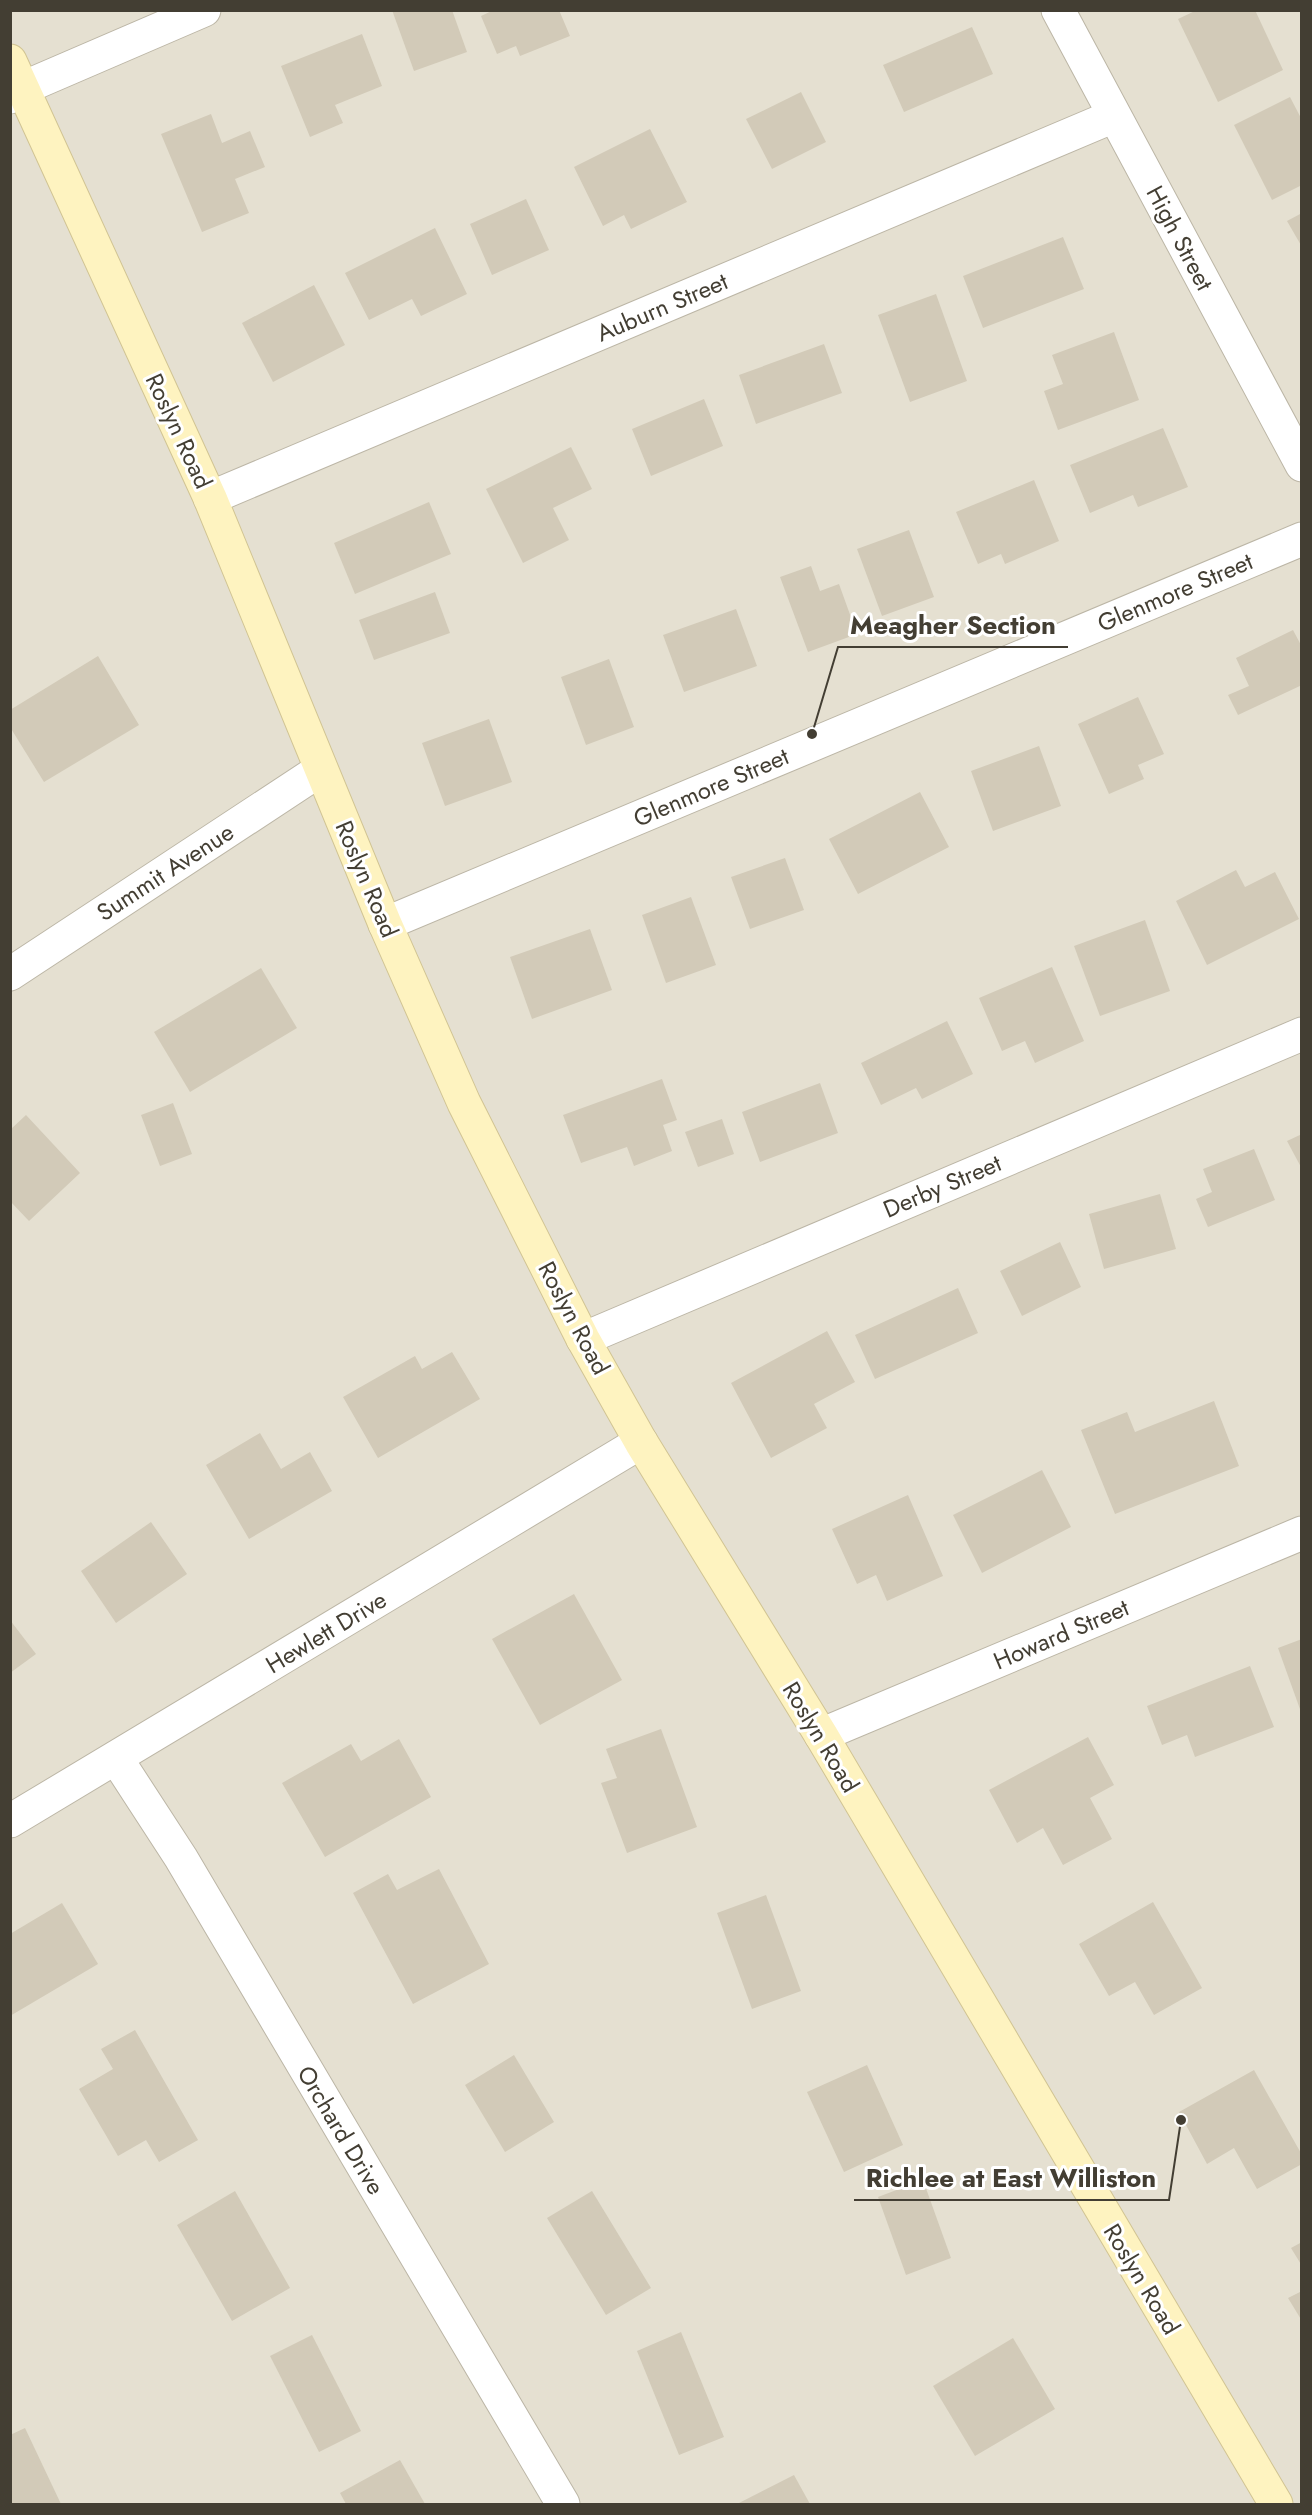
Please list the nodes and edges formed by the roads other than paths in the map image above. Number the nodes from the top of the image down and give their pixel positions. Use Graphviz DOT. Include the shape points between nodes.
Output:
graph roads {
  1 [pos="204,10"];
  2 [pos="1058,10"];
  3 [pos="15,82"];
  4 [pos="1114,116"];
  5 [pos="1302,465"];
  6 [pos="210,498"];
  7 [pos="1302,539"];
  8 [pos="320,770"];
  9 [pos="385,924"];
  10 [pos="10,974"];
  11 [pos="1302,1034"];
  12 [pos="583,1339"];
  13 [pos="641,1442"];
  14 [pos="1302,1533"];
  15 [pos="821,1735"];
  16 [pos="116,1758"];
  17 [pos="10,1821"];
  18 [pos="563,2505"];
  19 [pos="1276,2505"];
  1 -- 3 [label="street"];
  2 -- 4 [label="street, High Street"];
  3 -- 6 [label="main road, Roslyn Road"];
  4 -- 5 [label="street, High Street"];
  4 -- 6 [label="street, Auburn Street"];
  6 -- 8 [label="main road, Roslyn Road"];
  7 -- 9 [label="street, Glenmore Street"];
  8 -- 9 [label="main road, Roslyn Road"];
  8 -- 10 [label="street, Summit Avenue"];
  9 -- 12 [label="main road, Roslyn Road" via="465,1103"];
  11 -- 12 [label="street, Derby Street"];
  12 -- 13 [label="main road, Roslyn Road"];
  13 -- 15 [label="main road, Roslyn Road"];
  13 -- 16 [label="street, Hewlett Drive"];
  14 -- 15 [label="street, Howard Street"];
  15 -- 19 [label="main road, Roslyn Road"];
  16 -- 17 [label="street, Hewlett Drive"];
  16 -- 18 [label="street, Orchard Drive" via="181,1858"];
}
